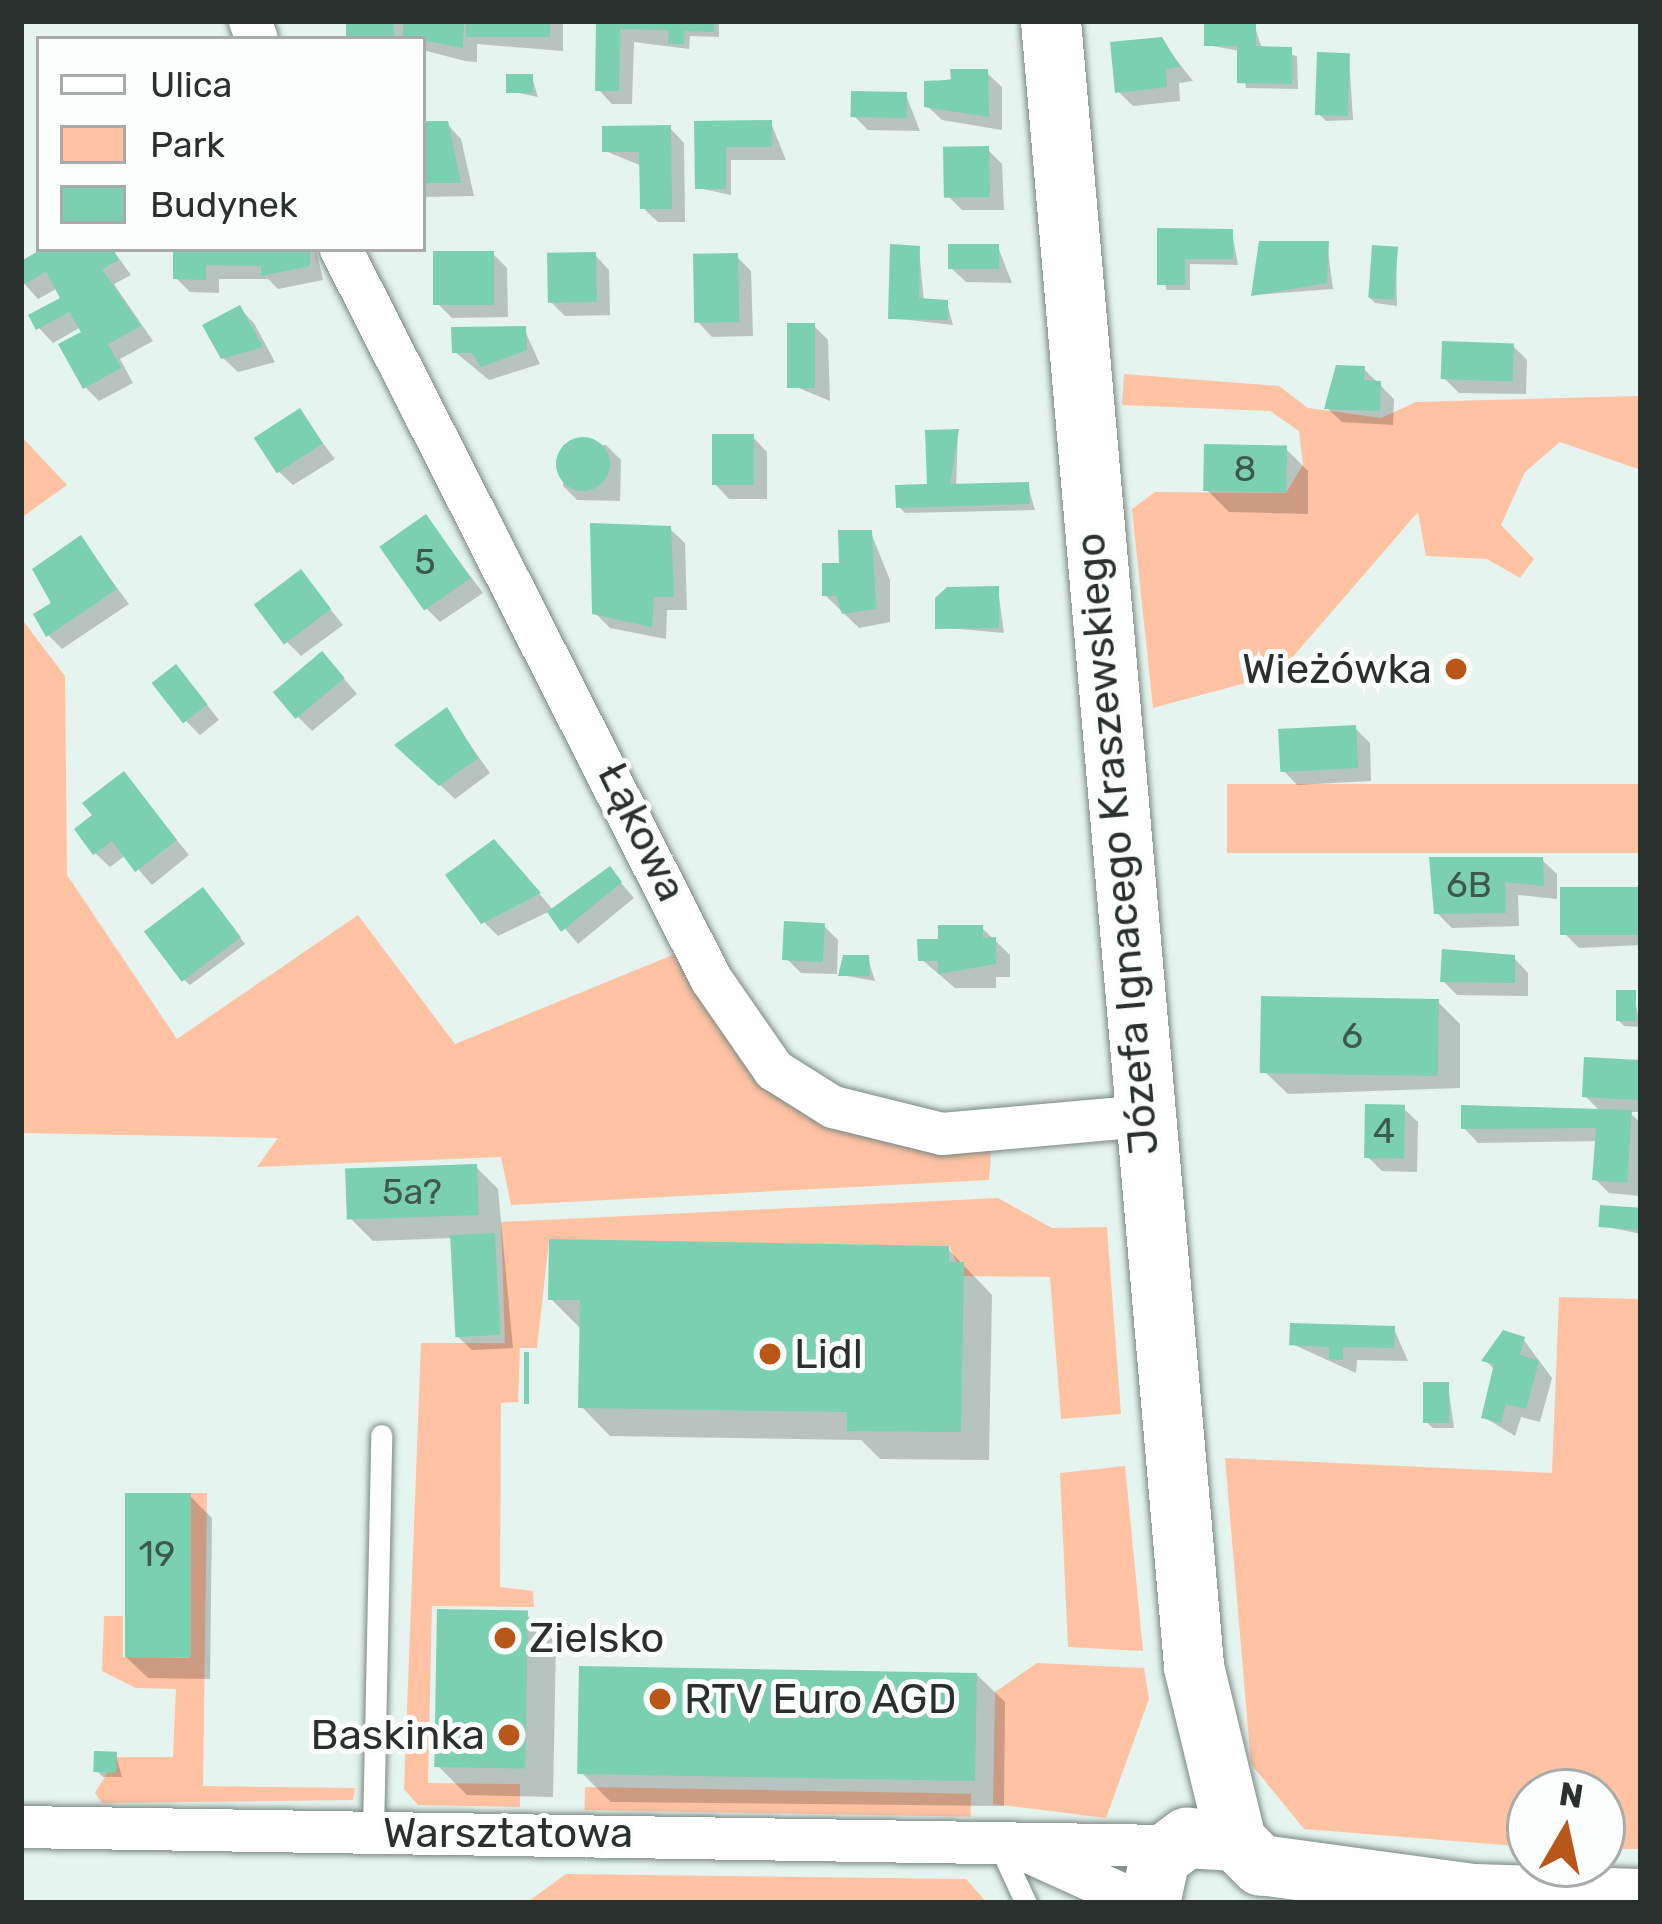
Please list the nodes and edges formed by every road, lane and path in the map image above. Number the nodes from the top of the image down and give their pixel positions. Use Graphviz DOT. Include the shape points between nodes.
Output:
graph roads {
  1 [pos="1051,21"];
  2 [pos="343,252"];
  3 [pos="1143,1116"];
  4 [pos="381,1436"];
  5 [pos="1194,1667"];
  6 [pos="21,1827"];
  7 [pos="374,1832"];
  8 [pos="995,1837"];
  9 [pos="1172,1846"];
  10 [pos="1255,1870"];
  11 [pos="1473,1894"];
  12 [pos="1641,1899"];
  13 [pos="1025,1903"];
  14 [pos="1145,1903"];
  15 [pos="1397,1903"];
  1 -- 3 [label="street, Józefa Ignacego Kraszewskiego"];
  2 -- 3 [label="street, Łąkowa" via="712,979 774,1070 833,1107 942,1134"];
  3 -- 5 [label="street, Józefa Ignacego Kraszewskiego"];
  4 -- 7 [label="lane"];
  5 -- 9 [label="street, Józefa Ignacego Kraszewskiego"];
  5 -- 10 [label="street, Józefa Ignacego Kraszewskiego"];
  6 -- 7 [label="street, Warsztatowa"];
  7 -- 8 [label="street, Warsztatowa"];
  8 -- 9 [label="street, Warsztatowa"];
  8 -- 13 [label="lane"];
  8 -- 14 [label="street, Warsztatowa"];
  9 -- 10 [label="street" via="1203,1834"];
  9 -- 14 [label="street, Józefa Ignacego Kraszewskiego" via="1152,1873"];
  10 -- 11 [label="street"];
  11 -- 12 [label="street"];
  11 -- 15 [label="street"];
}
